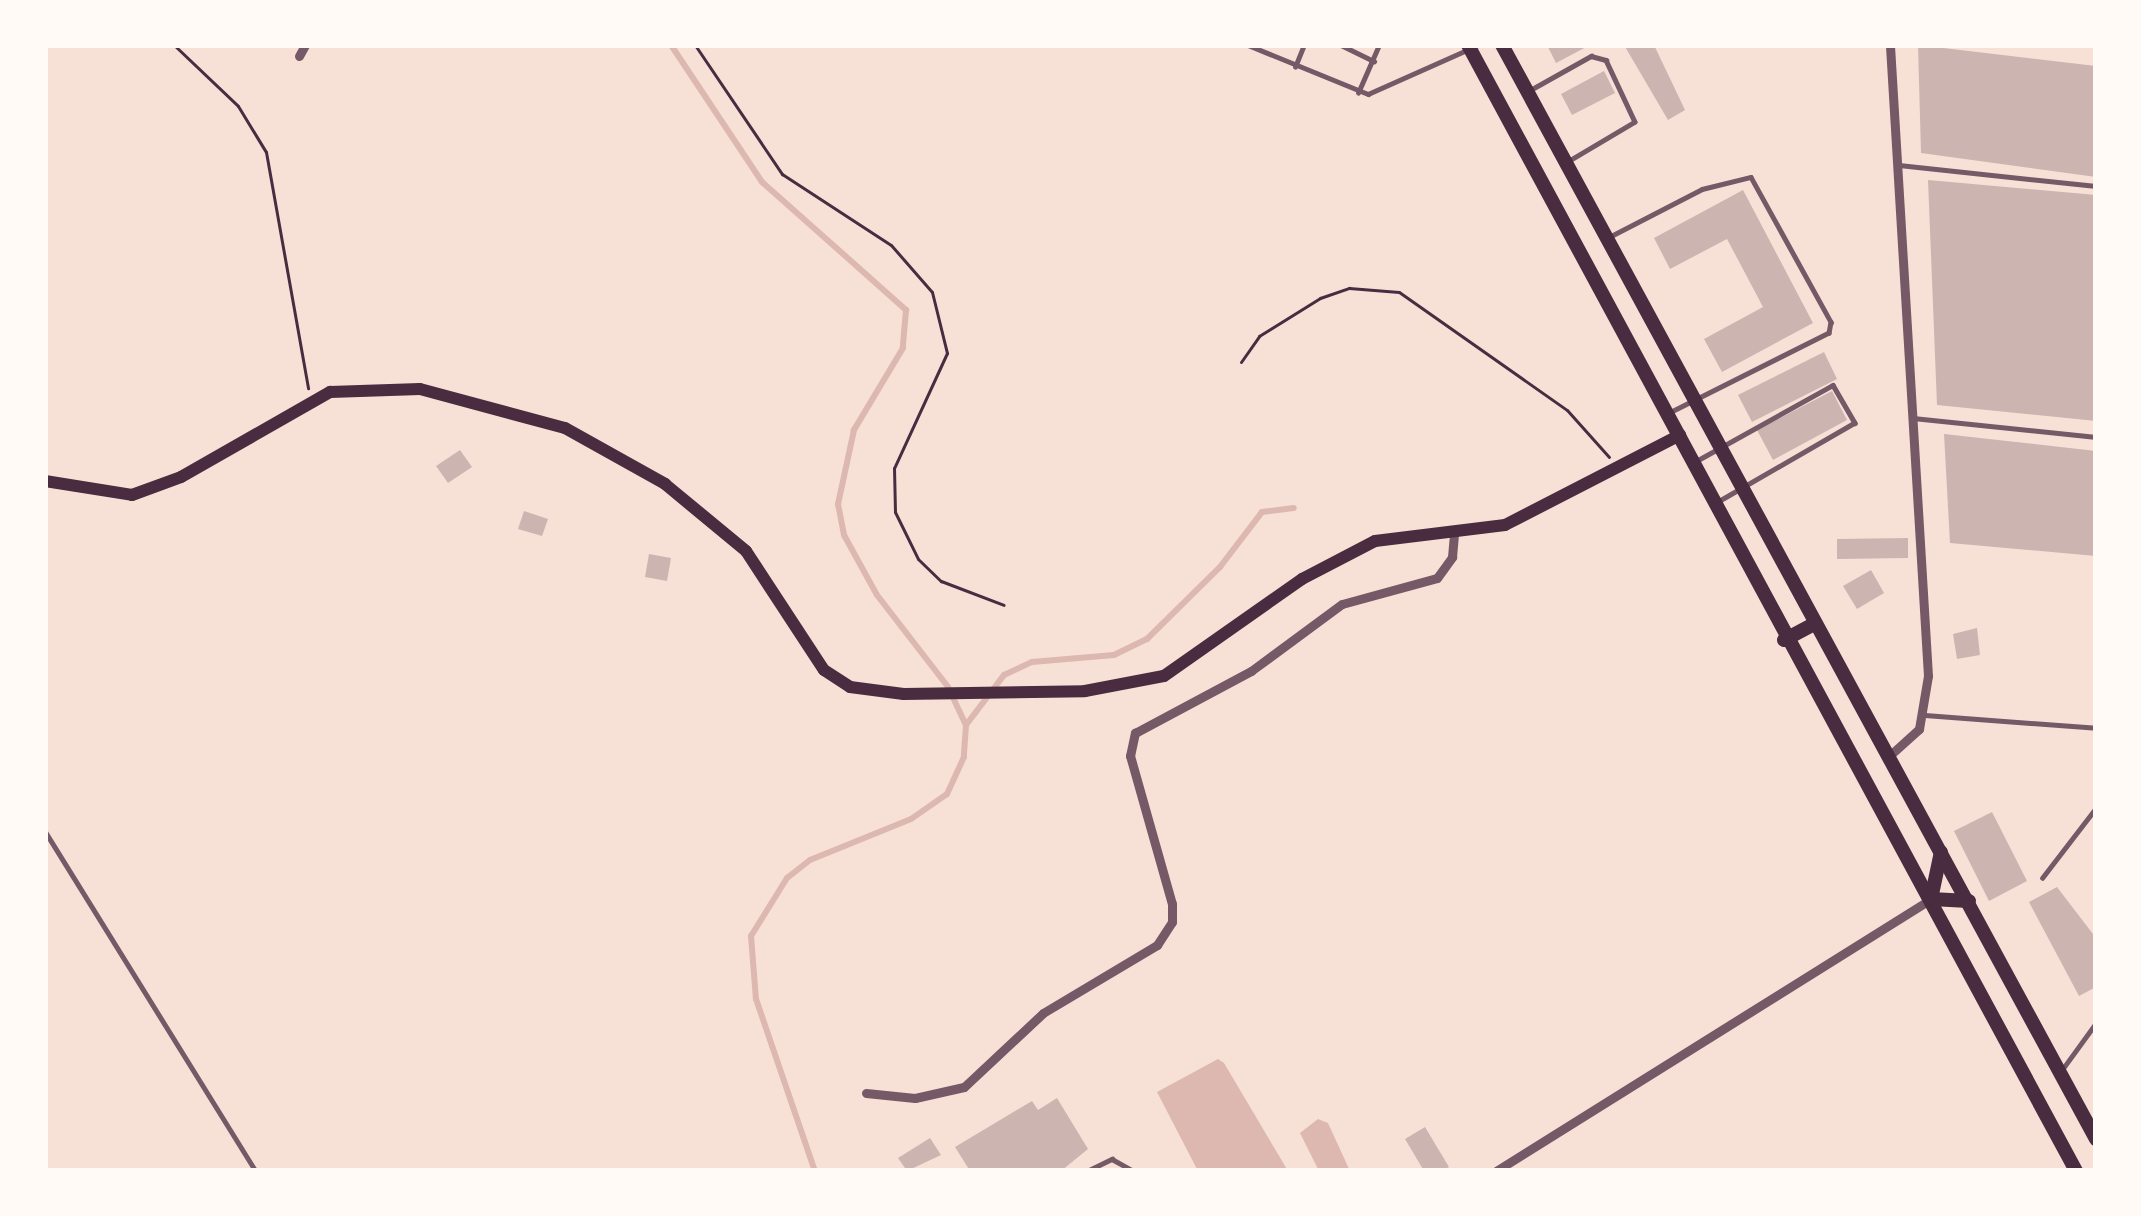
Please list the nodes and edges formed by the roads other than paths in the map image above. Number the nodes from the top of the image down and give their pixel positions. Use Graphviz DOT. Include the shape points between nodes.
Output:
graph roads {
  1 [pos="305,45"];
  2 [pos="1248,45"];
  3 [pos="1304,45"];
  4 [pos="1341,45"];
  5 [pos="1379,45"];
  6 [pos="1502,45"];
  7 [pos="1890,45"];
  8 [pos="1472,46"];
  9 [pos="299,56"];
  10 [pos="1374,61"];
  11 [pos="1294,67"];
  12 [pos="1527,92"];
  13 [pos="1358,93"];
  14 [pos="1566,163"];
  15 [pos="1897,165"];
  16 [pos="2096,186"];
  17 [pos="1607,238"];
  18 [pos="1650,317"];
  19 [pos="1624,331"];
  20 [pos="1694,401"];
  21 [pos="1669,413"];
  22 [pos="1912,418"];
  23 [pos="1680,435"];
  24 [pos="2096,437"];
  25 [pos="1720,448"];
  26 [pos="1694,462"];
  27 [pos="45,481"];
  28 [pos="1741,488"];
  29 [pos="1715,504"];
  30 [pos="1454,532"];
  31 [pos="1814,624"];
  32 [pos="1784,640"];
  33 [pos="1925,715"];
  34 [pos="2096,728"];
  35 [pos="1888,757"];
  36 [pos="2096,808"];
  37 [pos="45,831"];
  38 [pos="1941,851"];
  39 [pos="2042,878"];
  40 [pos="1931,899"];
  41 [pos="1970,901"];
  42 [pos="2096,1023"];
  43 [pos="2060,1073"];
  44 [pos="866,1093"];
  45 [pos="2096,1139"];
  46 [pos="256,1171"];
  47 [pos="1087,1171"];
  48 [pos="1134,1171"];
  49 [pos="1496,1171"];
  50 [pos="2076,1171"];
  1 -- 9 [label="street"];
  2 -- 11 [label="lane"];
  3 -- 11 [label="lane"];
  4 -- 10 [label="lane"];
  5 -- 10 [label="lane"];
  6 -- 12 [label="highway"];
  7 -- 15 [label="street"];
  8 -- 13 [label="lane" via="1379,92"];
  8 -- 19 [label="highway"];
  10 -- 13 [label="lane"];
  11 -- 13 [label="lane"];
  12 -- 14 [label="highway"];
  12 -- 14 [label="lane" via="1591,56 1606,60 1635,122"];
  14 -- 17 [label="highway"];
  15 -- 16 [label="lane"];
  15 -- 22 [label="street"];
  17 -- 18 [label="highway"];
  17 -- 20 [label="lane" via="1727,178 1751,177 1762,186 1831,328"];
  18 -- 19 [label="highway"];
  18 -- 20 [label="highway"];
  19 -- 21 [label="highway"];
  20 -- 21 [label="lane"];
  20 -- 25 [label="highway"];
  21 -- 23 [label="highway"];
  22 -- 24 [label="lane"];
  22 -- 33 [label="street"];
  23 -- 26 [label="highway"];
  23 -- 30 [label="main road" via="1526,517"];
  25 -- 26 [label="lane"];
  25 -- 28 [label="highway"];
  25 -- 28 [label="lane" via="1834,385 1855,423"];
  26 -- 29 [label="highway"];
  27 -- 30 [label="main road" via="88,494 155,488 310,400 356,386 420,389 604,445 728,533 836,680 923,694 1085,691 1164,676 1302,579 1375,542"];
  28 -- 29 [label="lane"];
  28 -- 31 [label="highway"];
  29 -- 32 [label="highway"];
  30 -- 44 [label="street" via="1452,557 1437,578 1342,604 1251,671 1135,733 1130,756 1172,904 1167,936 1042,1013 964,1087 916,1098"];
  31 -- 32 [label="highway"];
  31 -- 35 [label="highway"];
  32 -- 40 [label="highway"];
  33 -- 34 [label="lane"];
  33 -- 35 [label="street" via="1912,740"];
  35 -- 38 [label="highway"];
  36 -- 39 [label="lane"];
  37 -- 46 [label="lane"];
  38 -- 40 [label="highway"];
  38 -- 41 [label="highway"];
  40 -- 41 [label="highway"];
  40 -- 49 [label="street"];
  40 -- 50 [label="highway"];
  41 -- 43 [label="highway"];
  42 -- 43 [label="lane"];
  43 -- 45 [label="highway"];
  47 -- 48 [label="lane" via="1112,1159"];
}
